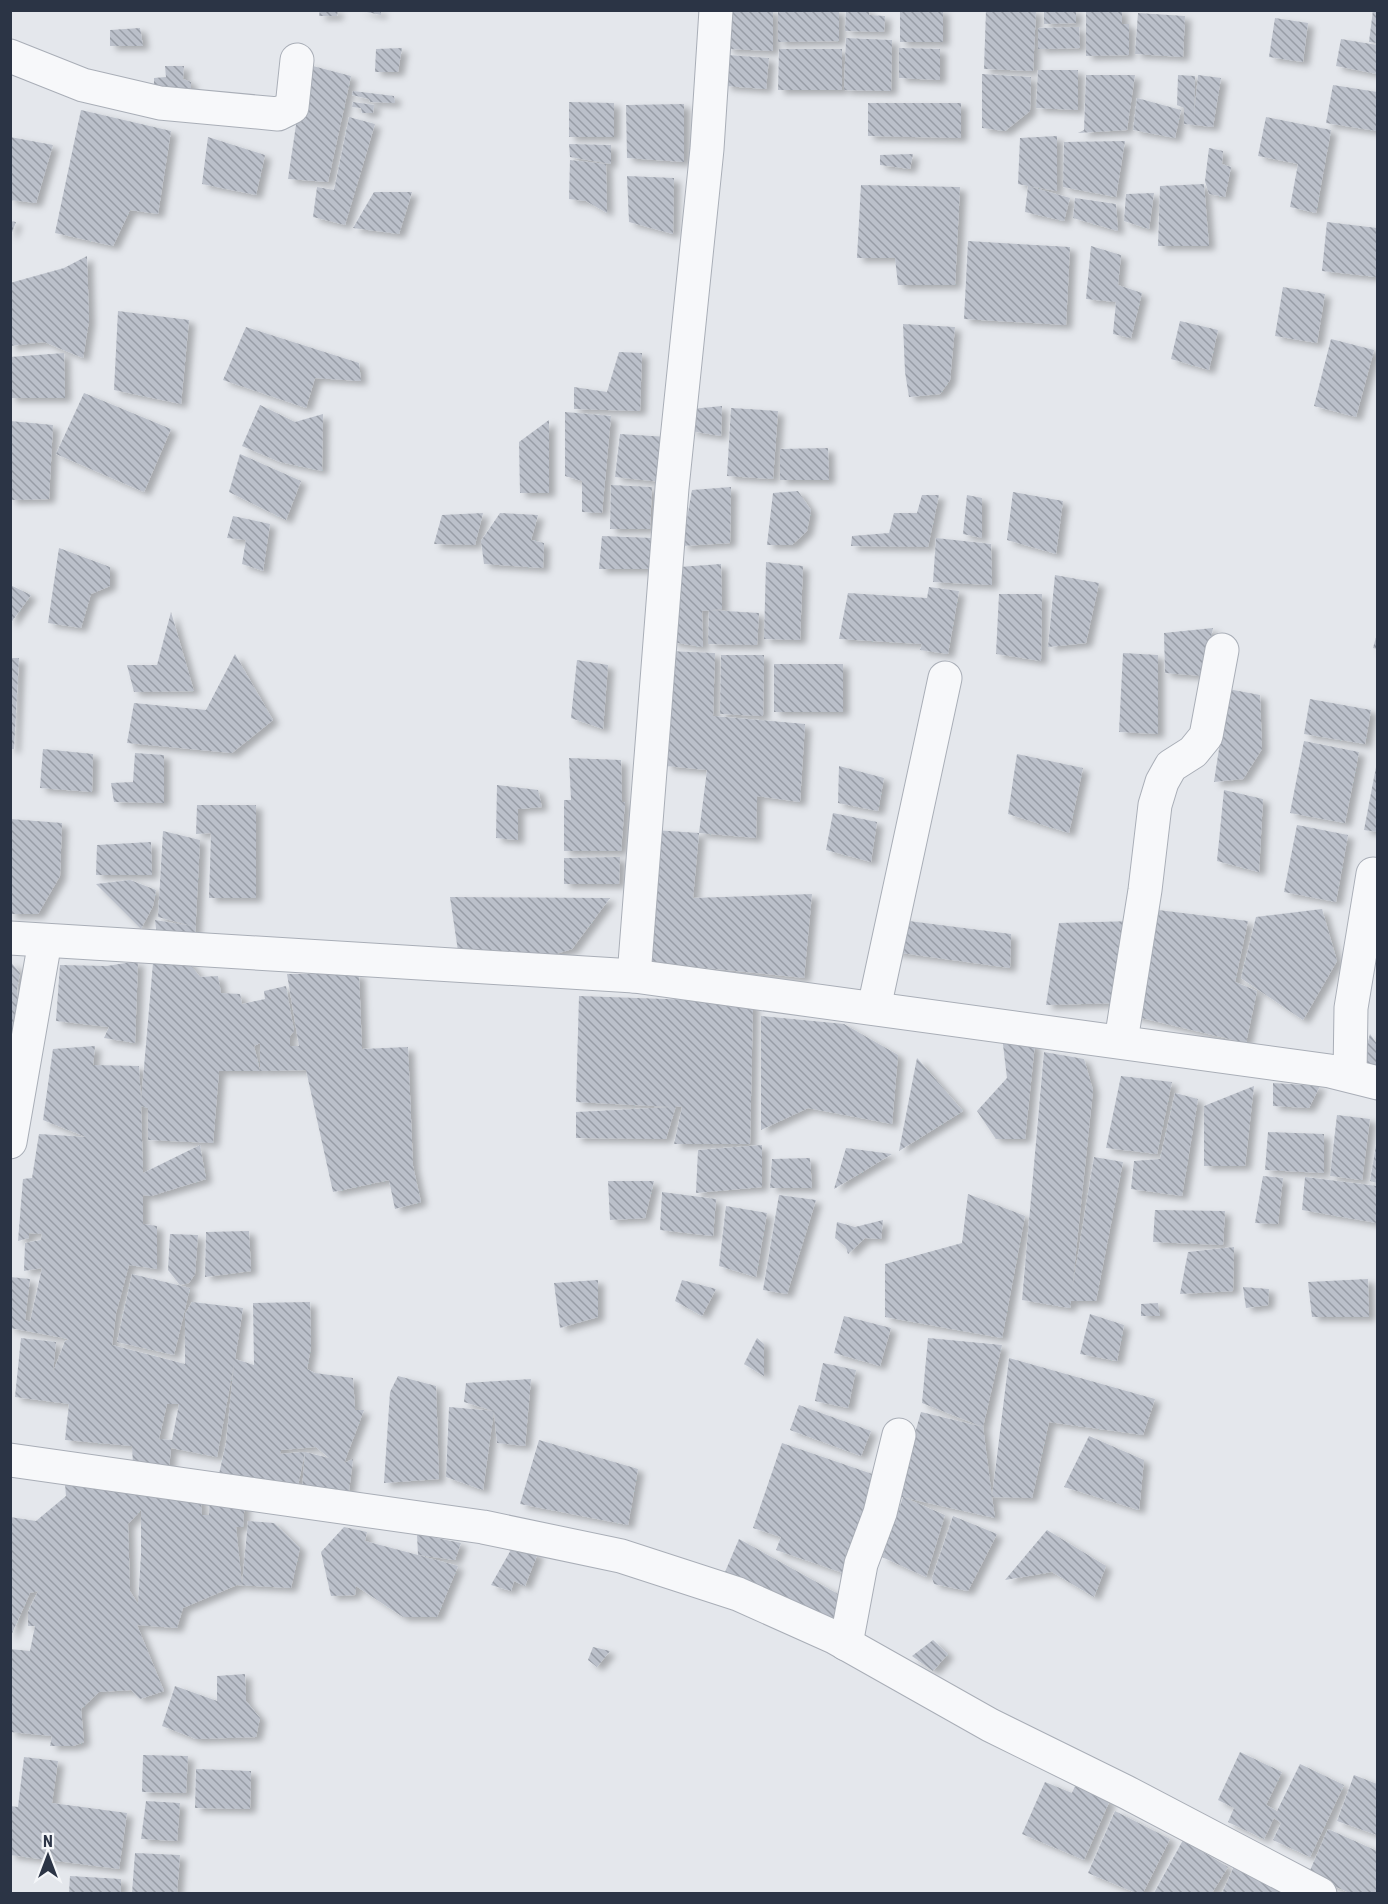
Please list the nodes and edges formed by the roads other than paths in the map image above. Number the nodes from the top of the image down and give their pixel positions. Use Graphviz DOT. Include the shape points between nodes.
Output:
graph roads {
  1 [pos="716,10"];
  2 [pos="10,56"];
  3 [pos="297,60"];
  4 [pos="1221,650"];
  5 [pos="945,678"];
  6 [pos="1373,874"];
  7 [pos="10,938"];
  8 [pos="45,941"];
  9 [pos="634,976"];
  10 [pos="874,1008"];
  11 [pos="1121,1041"];
  12 [pos="1364,1079"];
  13 [pos="10,1142"];
  14 [pos="899,1435"];
  15 [pos="10,1460"];
  16 [pos="846,1644"];
  17 [pos="1320,1893"];
  1 -- 9 [label="street" via="707,149 665,571"];
  2 -- 3 [label="street" via="83,85 160,103 278,114 292,107"];
  4 -- 11 [label="street" via="1206,736 1193,752 1171,766 1155,805"];
  5 -- 10 [label="street"];
  6 -- 12 [label="street" via="1351,1008"];
  7 -- 8 [label="street"];
  8 -- 9 [label="street"];
  8 -- 13 [label="street"];
  9 -- 10 [label="street"];
  10 -- 11 [label="street"];
  11 -- 12 [label="street"];
  14 -- 16 [label="street" via="880,1513 861,1564"];
  15 -- 16 [label="street" via="483,1527 621,1556 738,1594"];
  16 -- 17 [label="street" via="990,1725"];
}
